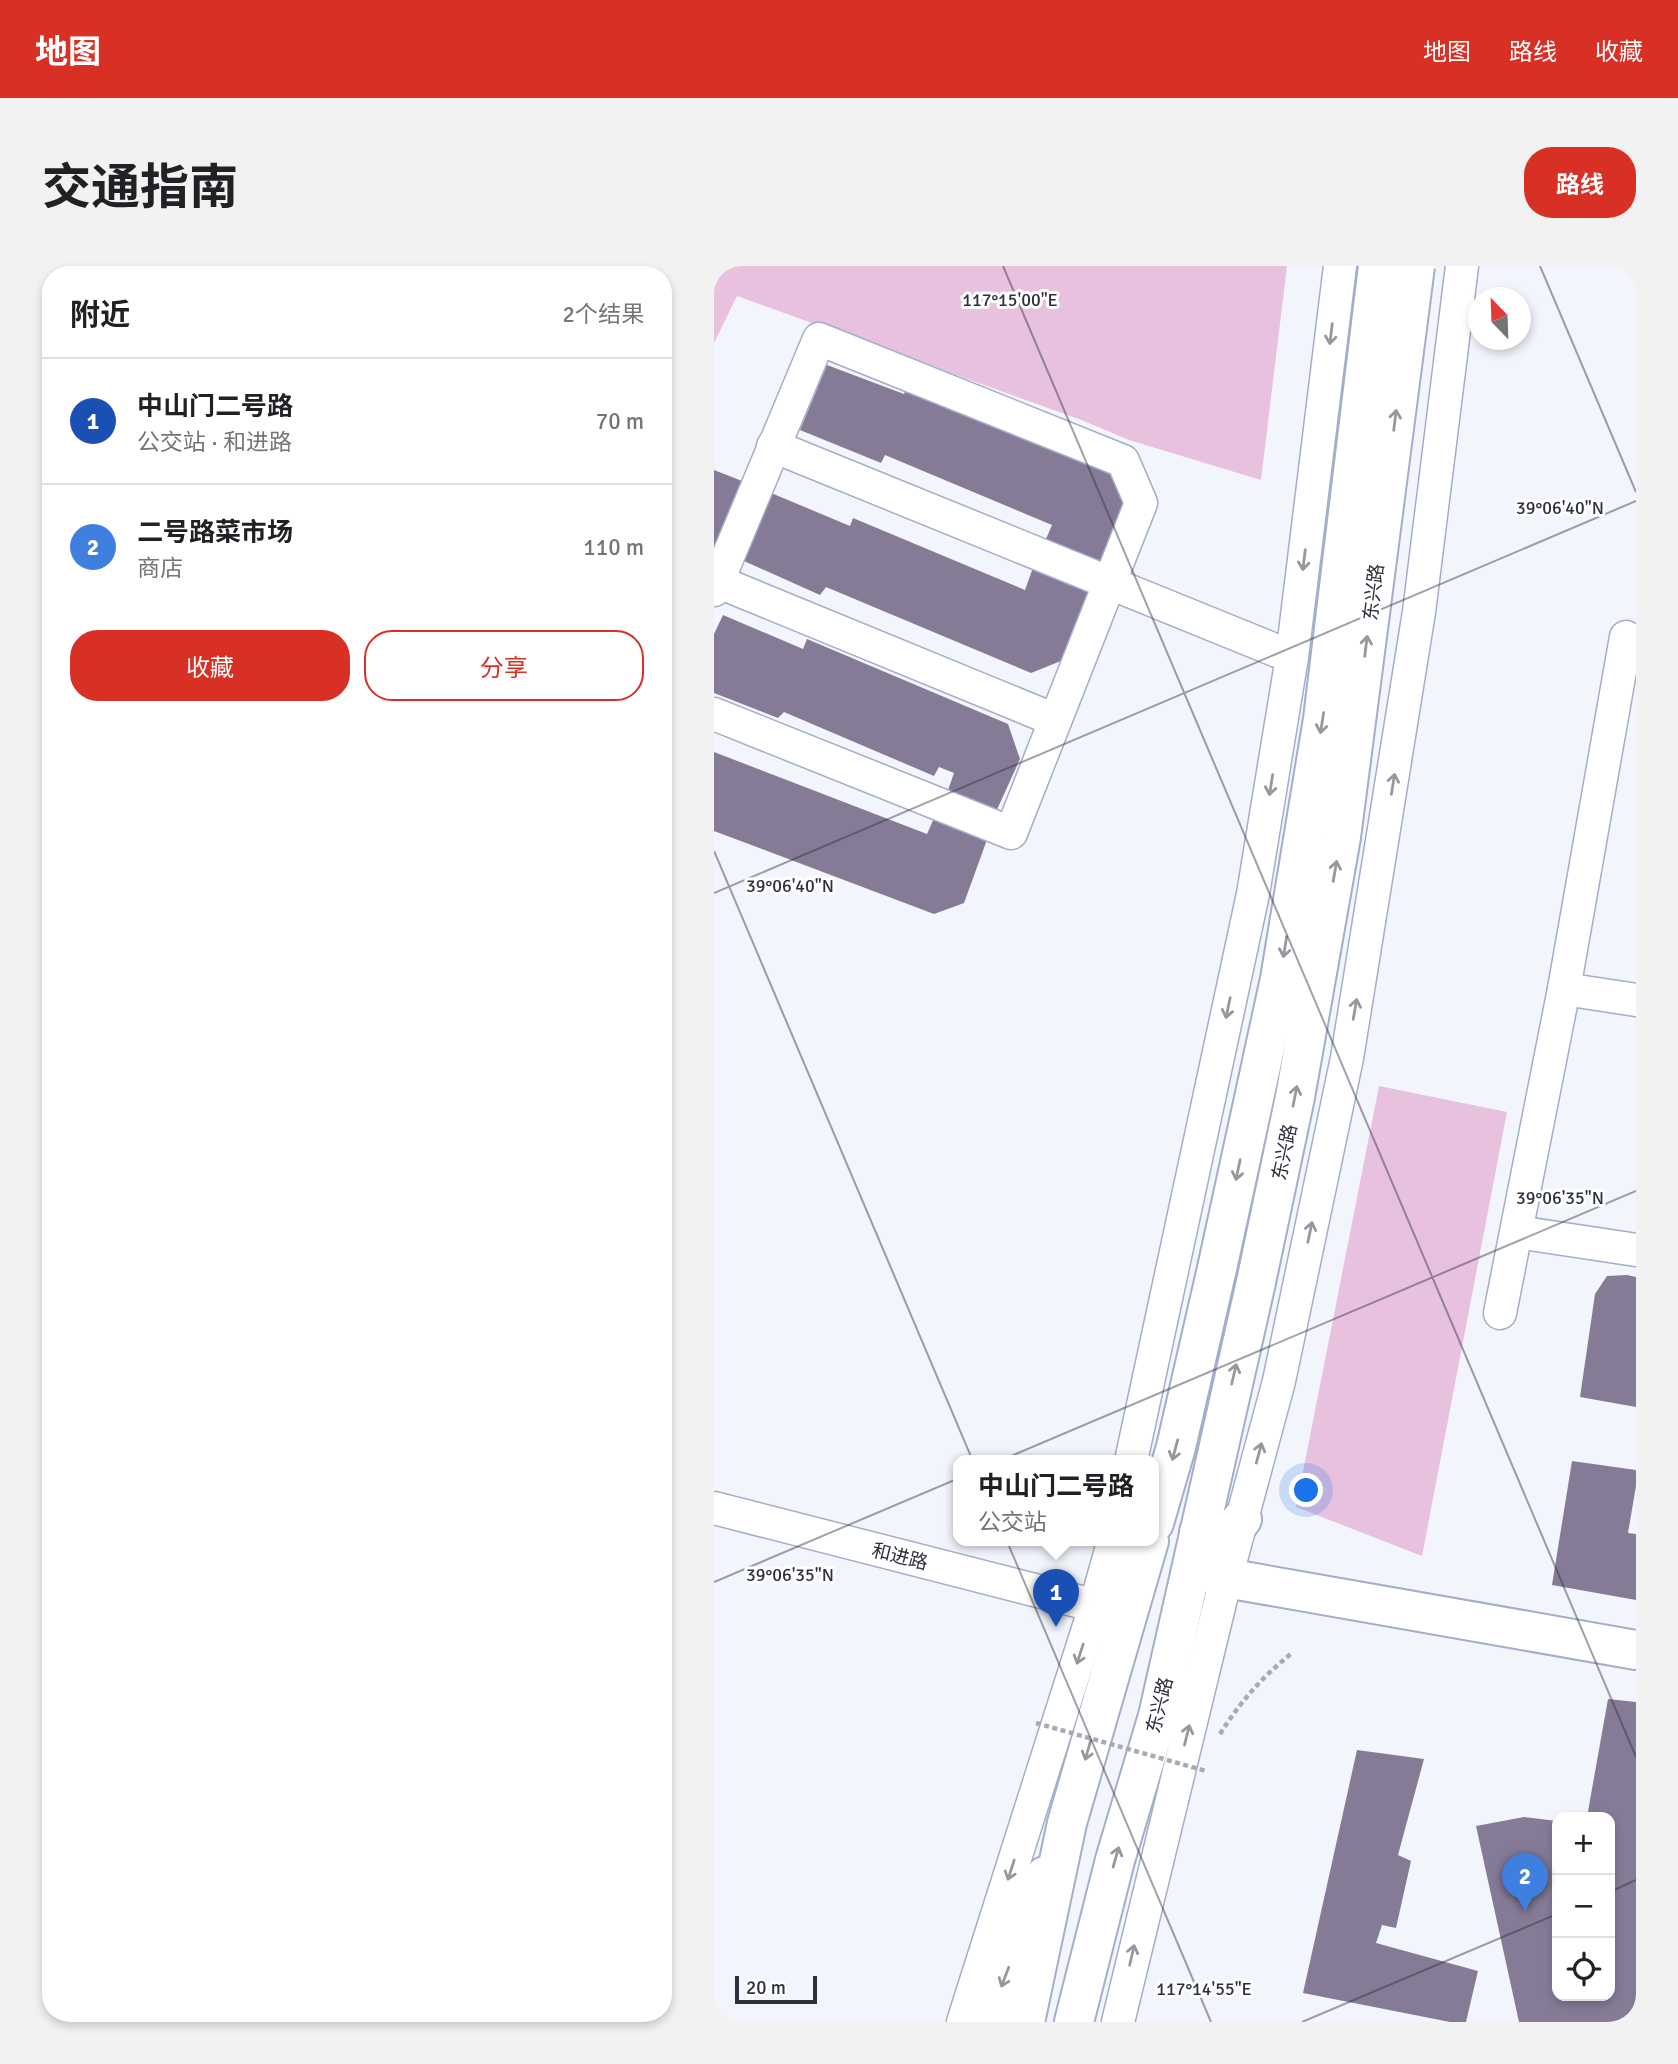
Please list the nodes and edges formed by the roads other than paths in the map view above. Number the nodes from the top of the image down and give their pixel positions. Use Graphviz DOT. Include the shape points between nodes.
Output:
graph roads {
  1 [pos="1339,266"];
  2 [pos="1357,266"];
  3 [pos="1378,266"];
  4 [pos="1415,266"];
  5 [pos="1462,272"];
  6 [pos="773,446"];
  7 [pos="1110,583"];
  8 [pos="715,584"];
  9 [pos="1626,637"];
  10 [pos="1292,657"];
  11 [pos="714,714"];
  12 [pos="1055,720"];
  13 [pos="1564,989"];
  14 [pos="1636,1000"];
  15 [pos="1517,1231"];
  16 [pos="1636,1250"];
  17 [pos="1500,1313"];
  18 [pos="1132,1455"];
  19 [pos="1159,1506"];
  20 [pos="714,1508"];
  21 [pos="1242,1519"];
  22 [pos="1114,1546"];
  23 [pos="1146,1546"];
  24 [pos="1204,1578"];
  25 [pos="1112,1610"];
  26 [pos="1636,1650"];
  27 [pos="1636,1663"];
  28 [pos="1067,1823"];
  29 [pos="963,2022"];
  30 [pos="988,2022"];
  31 [pos="1025,2022"];
  32 [pos="1074,2022"];
  33 [pos="1118,2022"];
  1 -- 10 [label="street, one-way"];
  2 -- 5 [label="street"];
  3 -- 19 [label="main road, 东兴路, one-way, bridge" via="1323,719 1280,979"];
  24 -- 4 [label="main road, 东兴路, one-way, bridge" via="1341,837"];
  21 -- 5 [label="street, one-way" via="1279,1381 1347,1058 1419,612"];
  6 -- 7 [label="street"];
  6 -- 7 [label="street" via="819,339 1123,461 1141,503"];
  6 -- 8 [label="street"];
  7 -- 10 [label="street"];
  7 -- 12 [label="street"];
  8 -- 12 [label="street"];
  9 -- 13 [label="street"];
  10 -- 18 [label="street, one-way" via="1253,894"];
  11 -- 12 [label="street" via="1011,833"];
  13 -- 14 [label="street"];
  13 -- 15 [label="street"];
  15 -- 16 [label="street"];
  15 -- 17 [label="street"];
  20 -- 25 [label="street, 和进路"];
  21 -- 24 [label="main road"];
  22 -- 25 [label="main road"];
  23 -- 25 [label="main road"];
  24 -- 26 [label="main road"];
  24 -- 27 [label="main road"];
  32 -- 24 [label="main road, 东兴路, one-way" via="1115,1860"];
  33 -- 24 [label="street, one-way"];
  25 -- 28 [label="main road, one-way"];
  25 -- 29 [label="street, one-way"];
  28 -- 30 [label="main road, one-way"];
  28 -- 31 [label="main road"];
}
